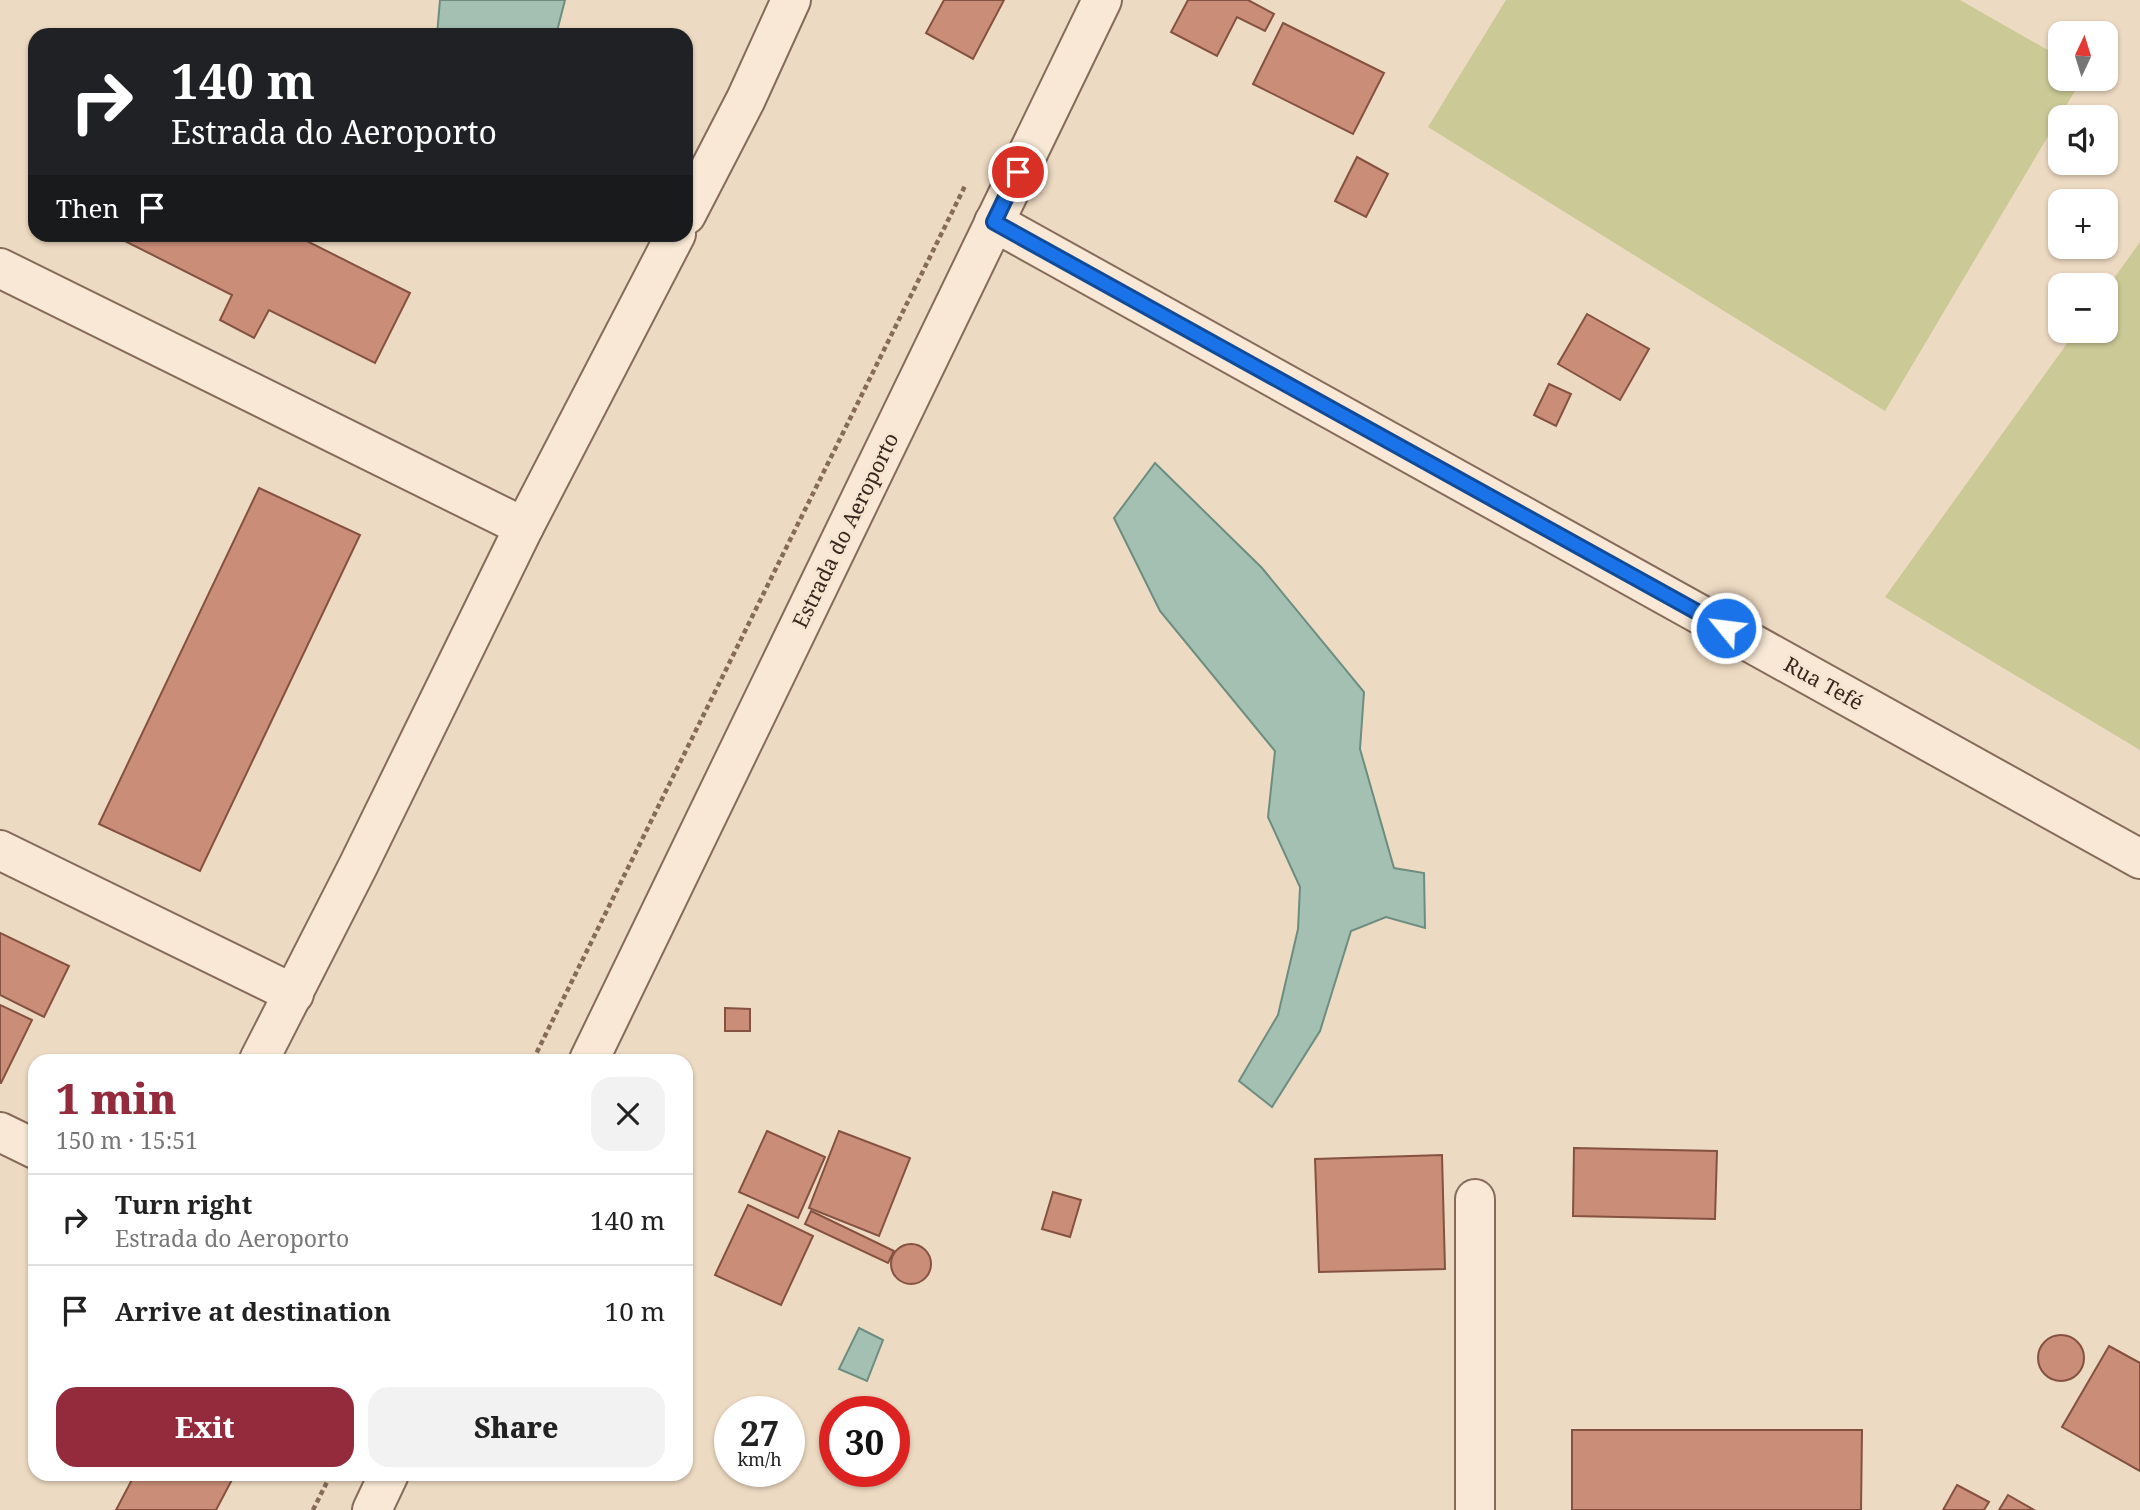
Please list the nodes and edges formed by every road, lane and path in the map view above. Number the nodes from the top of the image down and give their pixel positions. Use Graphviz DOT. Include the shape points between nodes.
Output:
graph roads {
  1 [pos="791,0"];
  2 [pos="1102,0"];
  3 [pos="970,175"];
  4 [pos="693,201"];
  5 [pos="994,222"];
  6 [pos="672,242"];
  7 [pos="0,268"];
  8 [pos="524,527"];
  9 [pos="0,850"];
  10 [pos="2140,859"];
  11 [pos="294,994"];
  12 [pos="262,1054"];
  13 [pos="536,1054"];
  14 [pos="592,1054"];
  15 [pos="0,1132"];
  16 [pos="28,1146"];
  17 [pos="1475,1199"];
  18 [pos="328,1481"];
  19 [pos="386,1481"];
  20 [pos="313,1510"];
  21 [pos="372,1510"];
  22 [pos="1475,1510"];
  1 -- 4 [label="street"];
  2 -- 5 [label="street, Estrada do Aeroporto"];
  3 -- 13 [label="path"];
  5 -- 10 [label="street, Rua Tefé"];
  5 -- 14 [label="street, Estrada do Aeroporto"];
  6 -- 8 [label="street"];
  7 -- 8 [label="street"];
  8 -- 11 [label="street"];
  9 -- 11 [label="street"];
  11 -- 12 [label="street"];
  15 -- 16 [label="street"];
  17 -- 22 [label="street"];
  18 -- 20 [label="path"];
  19 -- 21 [label="street"];
}
